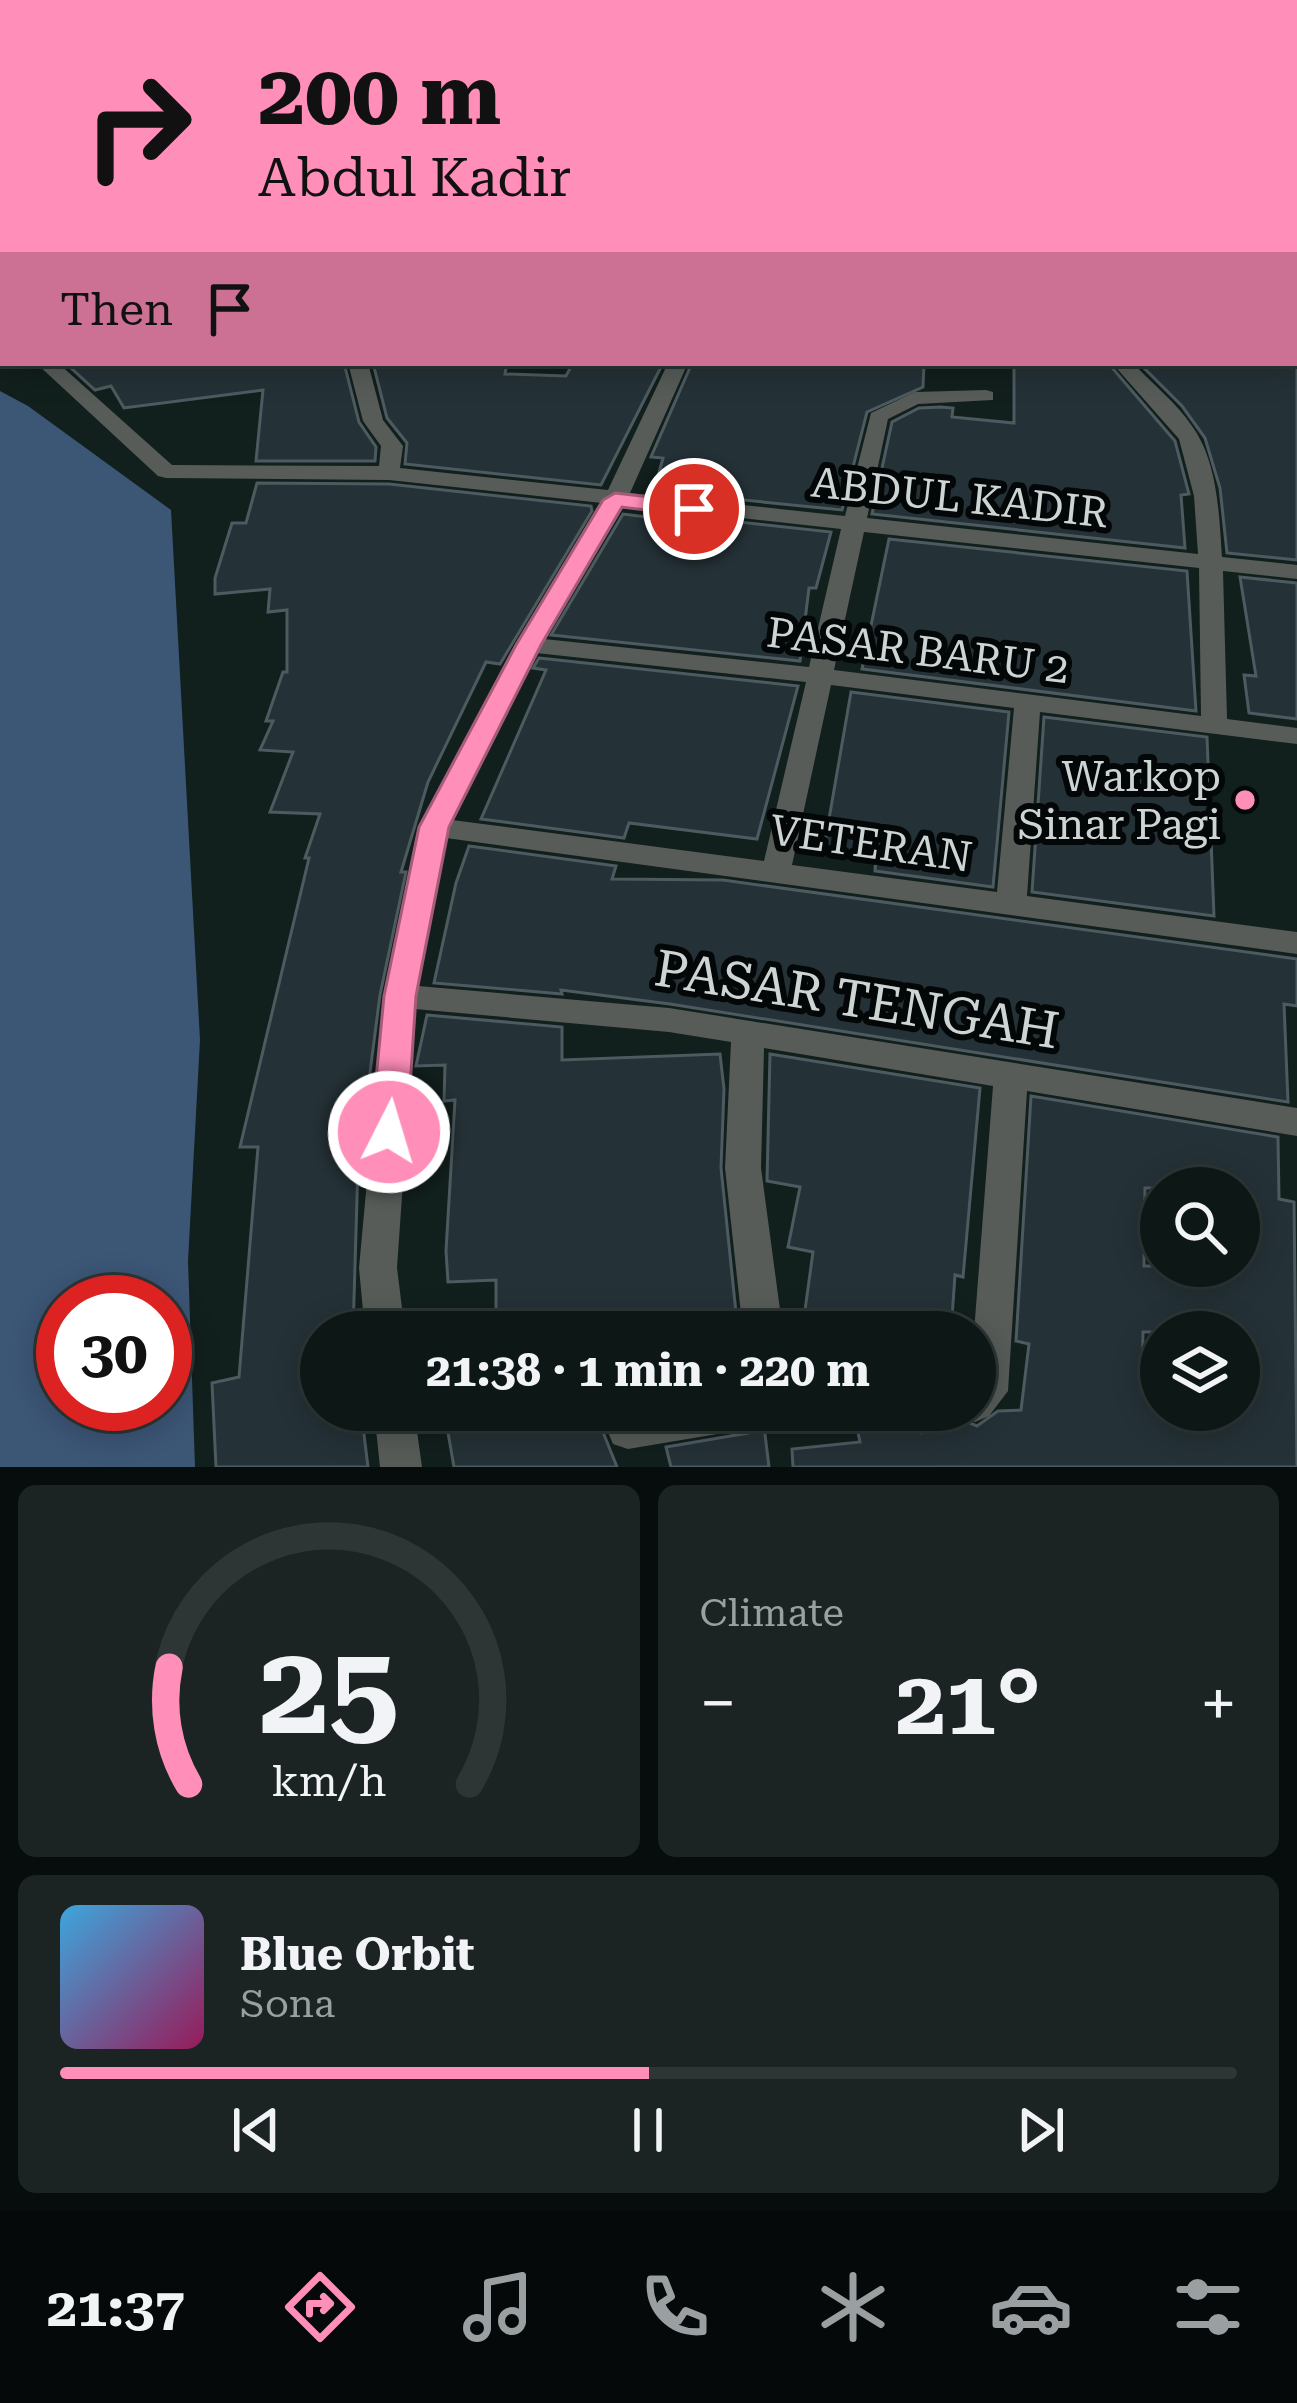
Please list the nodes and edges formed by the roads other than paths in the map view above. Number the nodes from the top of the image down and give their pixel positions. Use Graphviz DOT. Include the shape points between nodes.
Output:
graph roads {
  1 [pos="49,366"];
  2 [pos="359,366"];
  3 [pos="677,366"];
  4 [pos="1125,366"];
  5 [pos="986,396"];
  6 [pos="388,472"];
  7 [pos="615,500"];
  8 [pos="854,524"];
  9 [pos="1209,562"];
  10 [pos="1297,572"];
  11 [pos="528,645"];
  12 [pos="822,676"];
  13 [pos="1028,702"];
  14 [pos="1214,726"];
  15 [pos="1297,736"];
  16 [pos="434,827"];
  17 [pos="776,872"];
  18 [pos="1011,904"];
  19 [pos="1297,943"];
  20 [pos="400,996"];
  21 [pos="748,1032"];
  22 [pos="1011,1073"];
  23 [pos="1297,1122"];
  24 [pos="383,1311"];
  25 [pos="760,1311"];
  26 [pos="995,1311"];
  27 [pos="397,1431"];
  28 [pos="401,1467"];
  1 -- 6 [label="street, ABDUL KADIR" via="166,471"];
  2 -- 6 [label="street" via="373,421 392,446"];
  3 -- 7 [label="street"];
  4 -- 9 [label="street" via="1193,444"];
  5 -- 8 [label="street" via="934,396 885,410"];
  6 -- 7 [label="street, ABDUL KADIR"];
  7 -- 8 [label="street, ABDUL KADIR"];
  7 -- 11 [label="street"];
  8 -- 9 [label="street, ABDUL KADIR"];
  8 -- 12 [label="street"];
  9 -- 10 [label="street, ABDUL KADIR"];
  9 -- 14 [label="street"];
  11 -- 12 [label="street, PASAR BARU 2"];
  11 -- 16 [label="street"];
  12 -- 13 [label="street, PASAR BARU 2"];
  12 -- 17 [label="street"];
  13 -- 14 [label="street, PASAR BARU 2"];
  13 -- 18 [label="street"];
  14 -- 15 [label="street, PASAR BARU 2"];
  16 -- 17 [label="street, VETERAN"];
  16 -- 20 [label="street"];
  17 -- 18 [label="street, VETERAN"];
  18 -- 19 [label="street, VETERAN"];
  20 -- 21 [label="street, PASAR TENGAH"];
  20 -- 24 [label="street" via="378,1268"];
  21 -- 22 [label="street, PASAR TENGAH"];
  21 -- 25 [label="street" via="743,1168"];
  22 -- 23 [label="street, PASAR TENGAH"];
  22 -- 26 [label="street"];
  27 -- 28 [label="street"];
}
